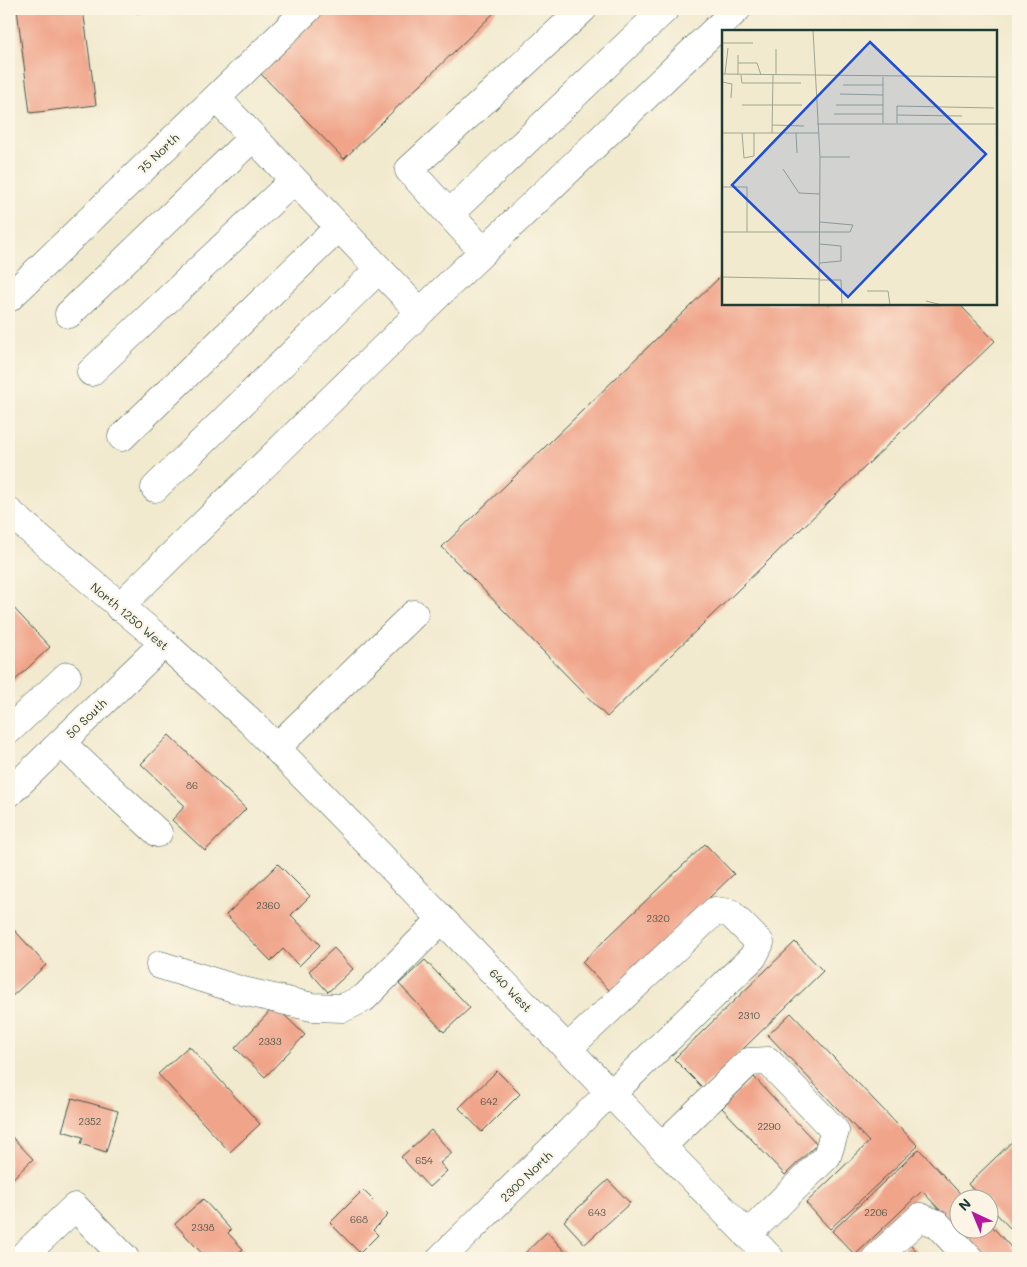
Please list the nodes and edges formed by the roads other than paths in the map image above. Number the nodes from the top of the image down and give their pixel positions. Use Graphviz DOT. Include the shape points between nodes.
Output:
graph roads {
  1 [pos="308,9"];
  2 [pos="583,9"];
  3 [pos="665,9"];
  4 [pos="738,9"];
  5 [pos="216,98"];
  6 [pos="253,136"];
  7 [pos="294,180"];
  8 [pos="449,214"];
  9 [pos="339,227"];
  10 [pos="483,251"];
  11 [pos="379,269"];
  12 [pos="9,298"];
  13 [pos="420,312"];
  14 [pos="69,314"];
  15 [pos="91,372"];
  16 [pos="122,437"];
  17 [pos="155,488"];
  18 [pos="9,512"];
  19 [pos="119,607"];
  20 [pos="414,614"];
  21 [pos="164,644"];
  22 [pos="67,676"];
  23 [pos="251,722"];
  24 [pos="9,730"];
  25 [pos="61,742"];
  26 [pos="277,747"];
  27 [pos="9,793"];
  28 [pos="158,833"];
  29 [pos="442,919"];
  30 [pos="160,965"];
  31 [pos="568,1048"];
  32 [pos="610,1093"];
  33 [pos="662,1146"];
  34 [pos="747,1235"];
  35 [pos="22,1258"];
  36 [pos="125,1258"];
  37 [pos="441,1258"];
  38 [pos="770,1258"];
  39 [pos="876,1258"];
  40 [pos="969,1258"];
  1 -- 5 [label="street, 75 North"];
  2 -- 8 [label="street" via="409,170"];
  3 -- 8 [label="street"];
  4 -- 10 [label="street"];
  5 -- 6 [label="street"];
  5 -- 12 [label="street, 75 North"];
  6 -- 7 [label="street"];
  6 -- 14 [label="street"];
  7 -- 9 [label="street"];
  7 -- 15 [label="street"];
  8 -- 10 [label="street"];
  9 -- 11 [label="street"];
  9 -- 16 [label="street"];
  10 -- 13 [label="street"];
  11 -- 13 [label="street"];
  11 -- 17 [label="street"];
  13 -- 19 [label="street"];
  18 -- 19 [label="street, North 1250 West"];
  19 -- 21 [label="street, North 1250 West"];
  20 -- 26 [label="street"];
  21 -- 23 [label="street, North 1250 West"];
  21 -- 25 [label="street, 50 South"];
  22 -- 24 [label="street"];
  23 -- 26 [label="street, 640 West"];
  25 -- 27 [label="street, 50 South"];
  25 -- 28 [label="street"];
  26 -- 29 [label="street, 640 West"];
  29 -- 30 [label="street" via="364,998 343,1008 312,1007 243,991"];
  29 -- 31 [label="street, 640 West"];
  31 -- 32 [label="street, 640 West"];
  31 -- 32 [label="street, 2300 North" via="715,911 730,912 760,943 753,957"];
  32 -- 33 [label="street, 640 West"];
  32 -- 37 [label="street, 2300 North"];
  33 -- 34 [label="street, 640 West"];
  33 -- 34 [label="street" via="749,1062 768,1061 835,1131 828,1156"];
  34 -- 38 [label="street, 640 West"];
  35 -- 36 [label="street" via="75,1207"];
  39 -- 40 [label="street" via="920,1217 936,1224"];
}
